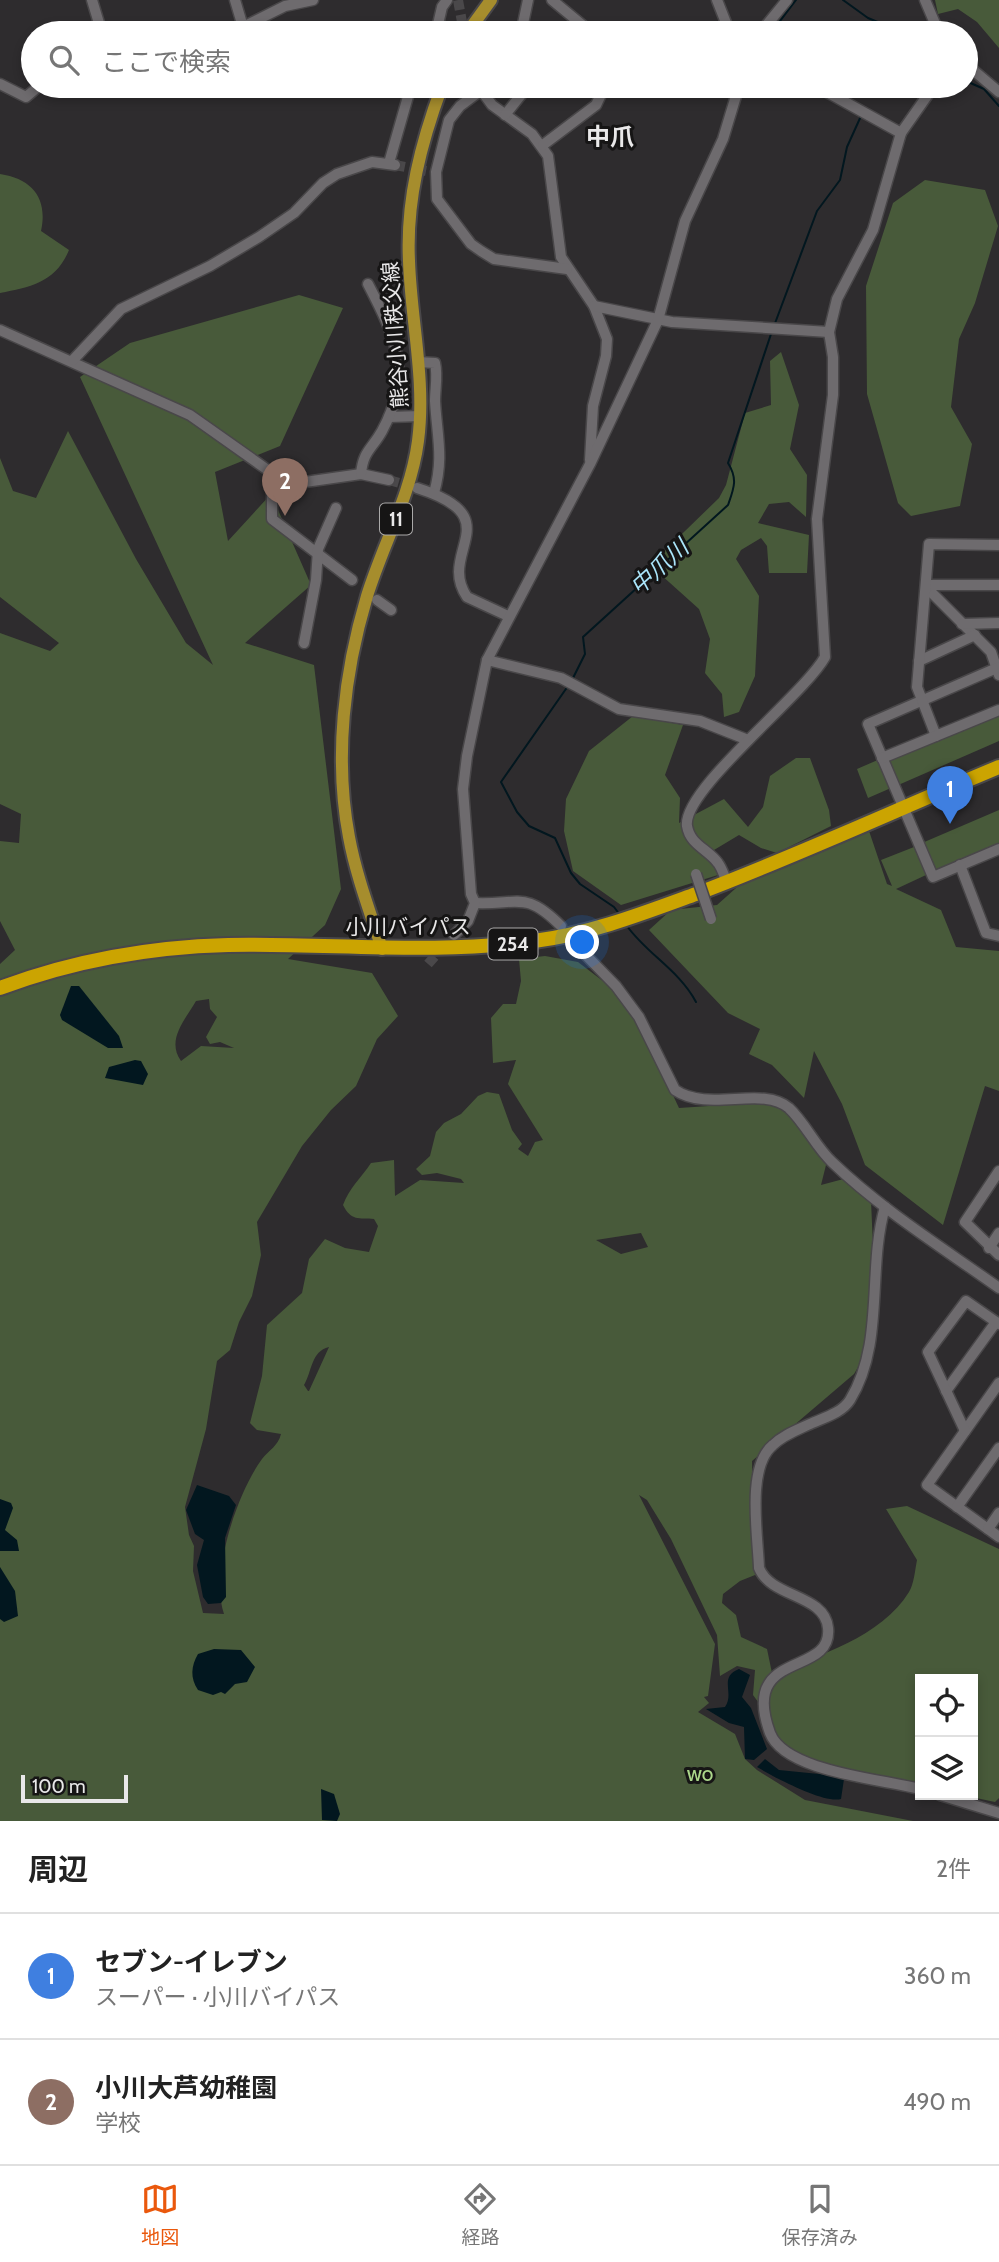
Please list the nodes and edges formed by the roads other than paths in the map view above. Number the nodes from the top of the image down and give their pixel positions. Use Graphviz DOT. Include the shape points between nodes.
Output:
graph roads {
  1 [pos="92,0"];
  2 [pos="235,0"];
  3 [pos="313,0"];
  4 [pos="447,0"];
  5 [pos="491,0"];
  6 [pos="528,0"];
  7 [pos="552,0"];
  8 [pos="717,0"];
  9 [pos="787,0"];
  10 [pos="926,0"];
  11 [pos="98,21"];
  12 [pos="241,21"];
  13 [pos="255,21"];
  14 [pos="439,21"];
  15 [pos="476,21"];
  16 [pos="524,21"];
  17 [pos="577,21"];
  18 [pos="725,21"];
  19 [pos="770,21"];
  20 [pos="932,21"];
  21 [pos="978,74"];
  22 [pos="0,84"];
  23 [pos="999,92"];
  24 [pos="21,94"];
  25 [pos="408,98"];
  26 [pos="438,98"];
  27 [pos="469,98"];
  28 [pos="488,98"];
  29 [pos="519,98"];
  30 [pos="599,98"];
  31 [pos="735,98"];
  32 [pos="838,98"];
  33 [pos="926,98"];
  34 [pos="505,115"];
  35 [pos="901,133"];
  36 [pos="543,145"];
  37 [pos="567,269"];
  38 [pos="368,284"];
  39 [pos="594,306"];
  40 [pos="658,320"];
  41 [pos="0,330"];
  42 [pos="829,332"];
  43 [pos="73,360"];
  44 [pos="418,362"];
  45 [pos="421,416"];
  46 [pos="389,417"];
  47 [pos="590,464"];
  48 [pos="272,473"];
  49 [pos="361,474"];
  50 [pos="389,480"];
  51 [pos="418,488"];
  52 [pos="434,493"];
  53 [pos="336,508"];
  54 [pos="999,545"];
  55 [pos="318,553"];
  56 [pos="352,580"];
  57 [pos="999,585"];
  58 [pos="926,587"];
  59 [pos="377,600"];
  60 [pos="391,610"];
  61 [pos="508,617"];
  62 [pos="999,623"];
  63 [pos="962,624"];
  64 [pos="975,635"];
  65 [pos="304,643"];
  66 [pos="487,660"];
  67 [pos="919,661"];
  68 [pos="998,670"];
  69 [pos="921,700"];
  70 [pos="999,710"];
  71 [pos="936,736"];
  72 [pos="748,740"];
  73 [pos="882,758"];
  74 [pos="999,767"];
  75 [pos="902,807"];
  76 [pos="998,852"];
  77 [pos="960,865"];
  78 [pos="696,874"];
  79 [pos="727,882"];
  80 [pos="475,903"];
  81 [pos="711,919"];
  82 [pos="561,926"];
  83 [pos="454,935"];
  84 [pos="999,936"];
  85 [pos="576,945"];
  86 [pos="382,948"];
  87 [pos="0,988"];
  88 [pos="999,1171"];
  89 [pos="885,1207"];
  90 [pos="999,1233"];
  91 [pos="989,1248"];
  92 [pos="999,1255"];
  93 [pos="999,1289"];
  94 [pos="998,1323"];
  95 [pos="997,1390"];
  96 [pos="946,1391"];
  97 [pos="965,1431"];
  98 [pos="999,1448"];
  99 [pos="957,1507"];
  100 [pos="999,1513"];
  101 [pos="988,1528"];
  102 [pos="999,1536"];
  103 [pos="915,1788"];
  104 [pos="956,1800"];
  105 [pos="999,1813"];
  1 -- 11 [label="street"];
  2 -- 12 [label="street"];
  3 -- 13 [label="street" via="285,6"];
  4 -- 14 [label="street"];
  5 -- 15 [label="main road"];
  6 -- 16 [label="street"];
  7 -- 17 [label="street"];
  8 -- 18 [label="street"];
  9 -- 19 [label="street"];
  10 -- 20 [label="street"];
  21 -- 23 [label="street"];
  22 -- 24 [label="street"];
  25 -- 43 [label="street" via="392,164 372,162 337,174 301,208 259,237 121,309"];
  26 -- 44 [label="main road, 熊谷小川秩父線 / 11" via="416,168 409,220"];
  27 -- 37 [label="street" via="450,120 431,171 437,199 471,244 495,259"];
  28 -- 34 [label="street"];
  29 -- 34 [label="street"];
  30 -- 36 [label="street"];
  31 -- 40 [label="street" via="723,139 685,221"];
  32 -- 35 [label="street"];
  33 -- 35 [label="street"];
  34 -- 36 [label="street"];
  35 -- 42 [label="street" via="873,230 836,299"];
  36 -- 37 [label="street" via="551,164 557,244"];
  37 -- 39 [label="street"];
  38 -- 46 [label="street" via="396,343 399,390"];
  39 -- 40 [label="street"];
  39 -- 47 [label="street" via="607,339 593,406"];
  40 -- 42 [label="street"];
  40 -- 47 [label="street"];
  41 -- 43 [label="street"];
  42 -- 72 [label="street" via="833,395 817,519 825,657 807,684"];
  43 -- 48 [label="street" via="190,415"];
  44 -- 45 [label="main road, 熊谷小川秩父線 / 11"];
  44 -- 52 [label="street" via="435,363 436,369 441,468"];
  45 -- 46 [label="street"];
  45 -- 86 [label="main road, 熊谷小川秩父線 / 11" via="413,468 353,649 344,716 342,782 349,837"];
  46 -- 49 [label="street" via="362,457"];
  47 -- 61 [label="street"];
  48 -- 49 [label="street" via="320,482"];
  48 -- 55 [label="street" via="272,519"];
  49 -- 50 [label="street"];
  51 -- 52 [label="street"];
  52 -- 61 [label="street" via="451,499 466,521 461,589 475,603"];
  53 -- 55 [label="street"];
  54 -- 58 [label="street" via="929,544"];
  55 -- 56 [label="street"];
  55 -- 65 [label="street"];
  57 -- 58 [label="street"];
  58 -- 63 [label="street"];
  58 -- 67 [label="street"];
  59 -- 60 [label="street"];
  61 -- 66 [label="street"];
  62 -- 63 [label="street"];
  63 -- 64 [label="street"];
  64 -- 67 [label="street"];
  64 -- 68 [label="street" via="991,652"];
  66 -- 72 [label="street" via="561,678 619,709 700,721"];
  66 -- 80 [label="street" via="463,789"];
  67 -- 69 [label="street"];
  68 -- 69 [label="street"];
  69 -- 71 [label="street"];
  69 -- 73 [label="street" via="868,724"];
  70 -- 71 [label="street"];
  71 -- 73 [label="street"];
  72 -- 79 [label="street" via="691,803 687,817 690,835 718,863"];
  73 -- 75 [label="street"];
  74 -- 75 [label="highway, 小川バイパス / 254"];
  75 -- 77 [label="street" via="933,877"];
  75 -- 79 [label="highway, 小川バイパス / 254"];
  76 -- 77 [label="street"];
  77 -- 84 [label="street" via="986,933"];
  78 -- 81 [label="street, bridge"];
  79 -- 86 [label="highway, 小川バイパス / 254" via="569,936 463,948"];
  80 -- 82 [label="street" via="523,901"];
  80 -- 83 [label="street" via="468,921"];
  85 -- 89 [label="street" via="639,1017 675,1090 699,1101 779,1102 831,1161"];
  86 -- 87 [label="highway, 小川バイパス / 254" via="190,947 86,963"];
  88 -- 91 [label="street" via="965,1222"];
  89 -- 93 [label="street"];
  89 -- 103 [label="street" via="879,1228 871,1337 850,1401 772,1445 758,1470 762,1575 773,1586 818,1608 829,1630 821,1650 775,1675 763,1697 771,1735 789,1755 836,1771"];
  90 -- 91 [label="street"];
  91 -- 92 [label="street"];
  94 -- 96 [label="street"];
  94 -- 96 [label="street" via="970,1303 962,1303 928,1352"];
  95 -- 97 [label="street"];
  96 -- 97 [label="street"];
  97 -- 99 [label="street" via="927,1485"];
  98 -- 99 [label="street"];
  99 -- 101 [label="street"];
  100 -- 101 [label="street"];
  101 -- 102 [label="street"];
  104 -- 105 [label="street"];
}
